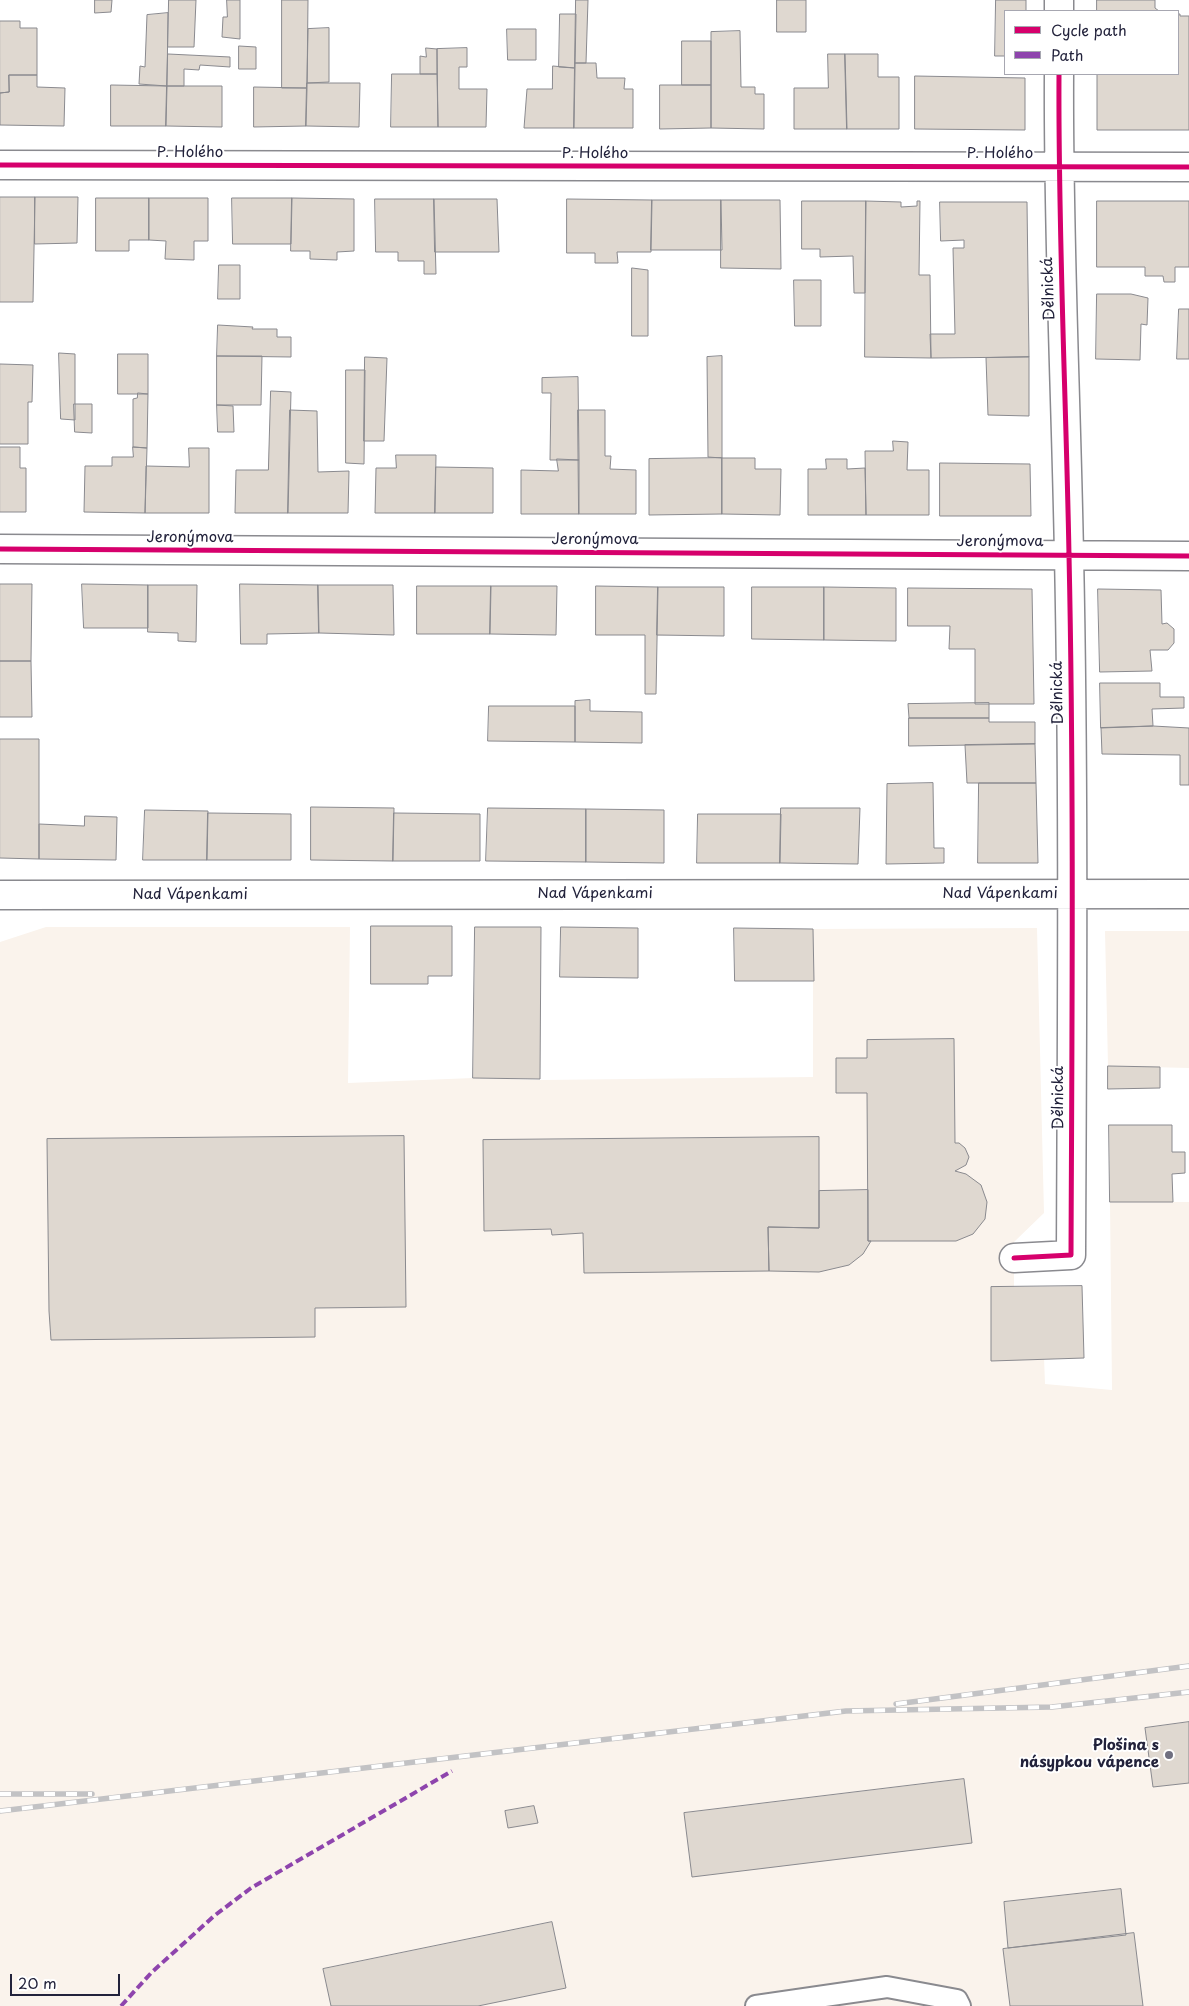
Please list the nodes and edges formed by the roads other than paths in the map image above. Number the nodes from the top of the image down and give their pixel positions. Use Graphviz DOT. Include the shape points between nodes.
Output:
graph roads {
  1 [pos="1059,75"];
  2 [pos="0,165"];
  3 [pos="1058,167"];
  4 [pos="1189,167"];
  5 [pos="0,549"];
  6 [pos="1069,554"];
  7 [pos="1189,556"];
  8 [pos="1072,894"];
  9 [pos="1189,894"];
  10 [pos="0,895"];
  11 [pos="1014,1258"];
  12 [pos="756,2006"];
  13 [pos="960,2006"];
  1 -- 3 [label="street, Dělnická"];
  2 -- 3 [label="street, P. Holého"];
  3 -- 4 [label="street, P. Holého"];
  3 -- 6 [label="street, Dělnická"];
  5 -- 6 [label="street, Jeronýmova"];
  6 -- 7 [label="street, Jeronýmova"];
  6 -- 8 [label="street, Dělnická"];
  8 -- 9 [label="street, Nad Vápenkami"];
  8 -- 10 [label="street, Nad Vápenkami"];
  8 -- 11 [label="street, Dělnická" via="1071,1255"];
  12 -- 13 [label="lane" via="887,1987 957,2000"];
}
